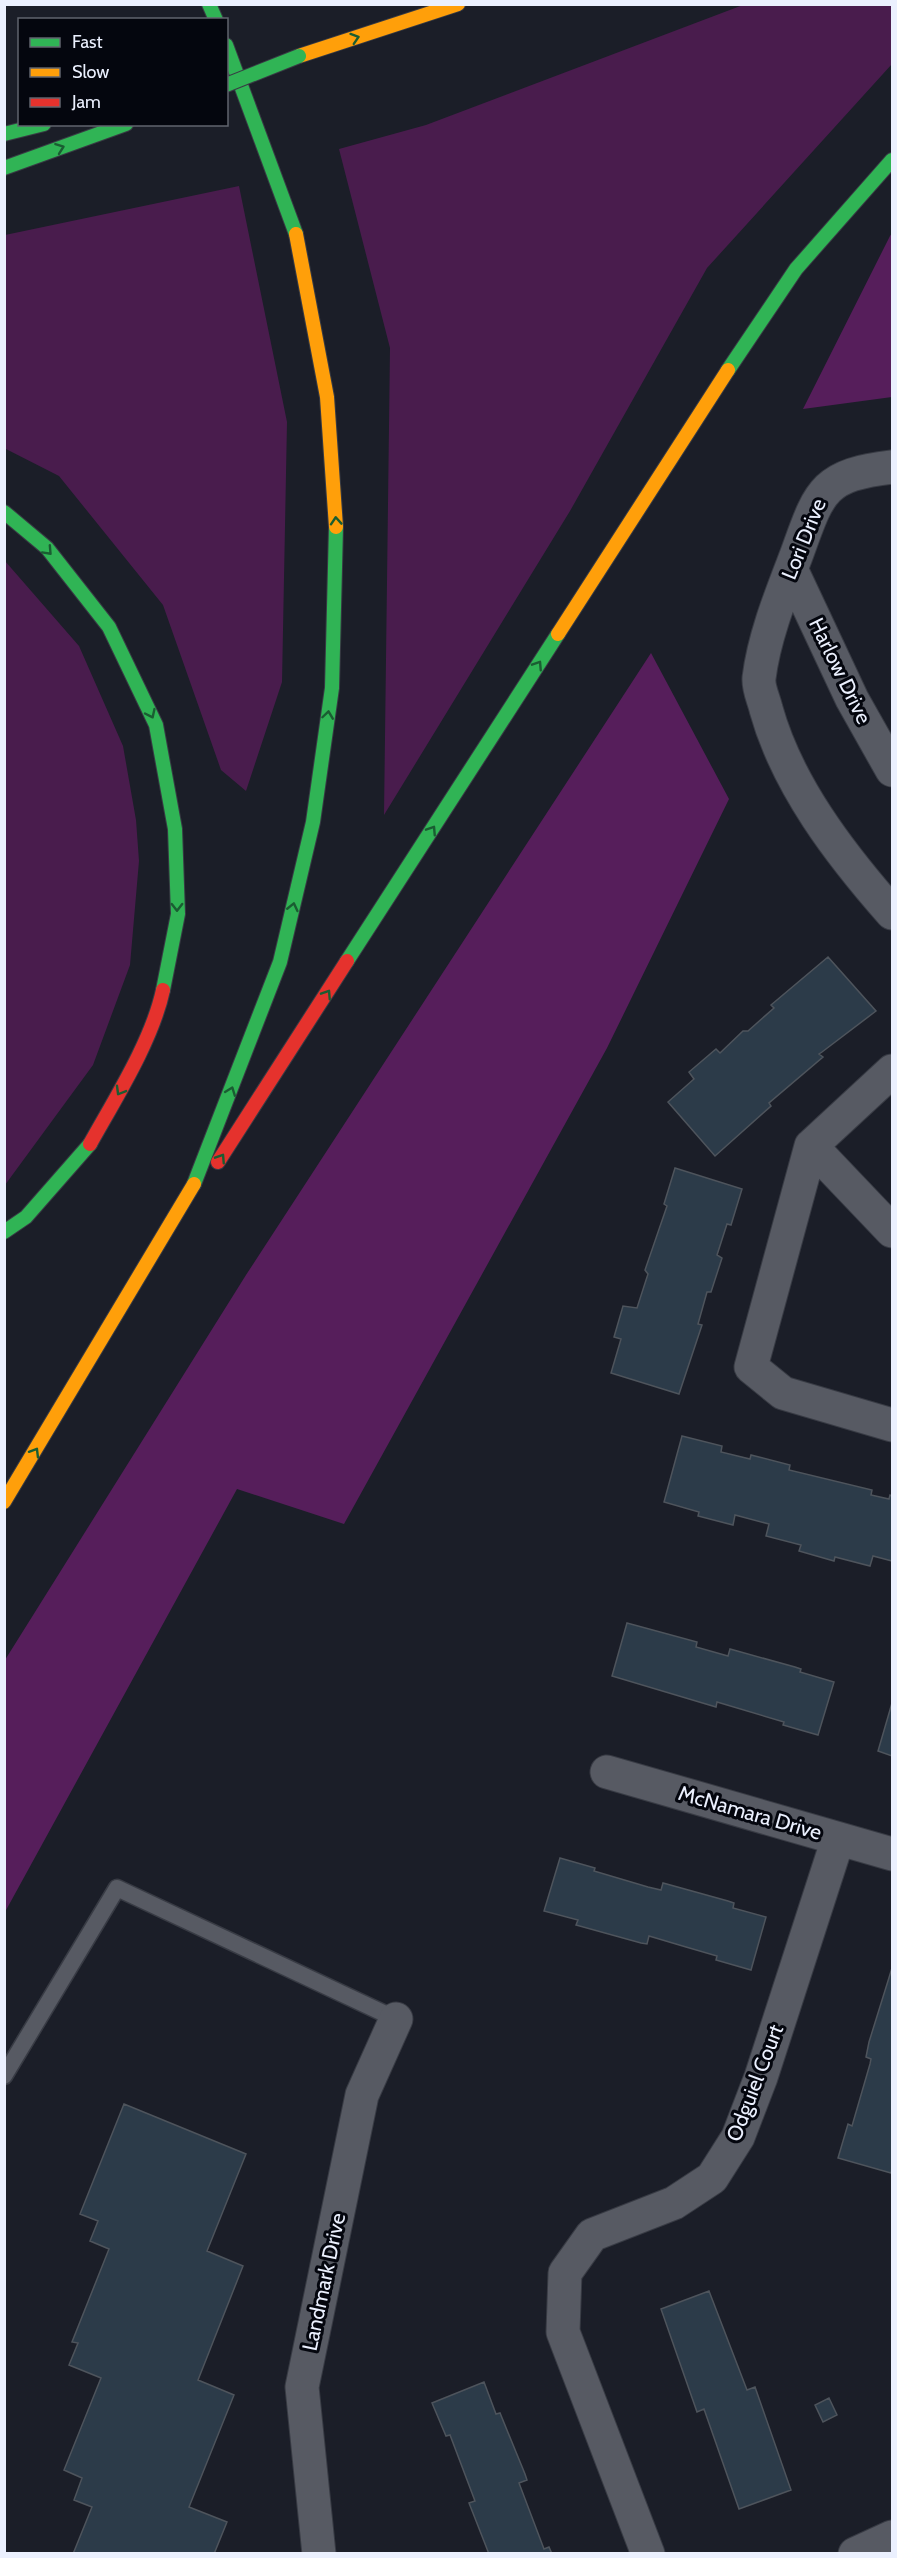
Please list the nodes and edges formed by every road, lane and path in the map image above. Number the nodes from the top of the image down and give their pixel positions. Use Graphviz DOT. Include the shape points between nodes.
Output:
graph roads {
  1 [pos="209,4"];
  2 [pos="458,4"];
  3 [pos="215,18"];
  4 [pos="228,50"];
  5 [pos="299,56"];
  6 [pos="228,75"];
  7 [pos="228,84"];
  8 [pos="36,126"];
  9 [pos="120,126"];
  10 [pos="4,134"];
  11 [pos="892,160"];
  12 [pos="4,168"];
  13 [pos="892,466"];
  14 [pos="4,512"];
  15 [pos="791,569"];
  16 [pos="892,770"];
  17 [pos="892,913"];
  18 [pos="892,1071"];
  19 [pos="811,1146"];
  20 [pos="892,1231"];
  21 [pos="4,1232"];
  22 [pos="87,1366"];
  23 [pos="892,1425"];
  24 [pos="4,1502"];
  25 [pos="607,1772"];
  26 [pos="838,1839"];
  27 [pos="892,1854"];
  28 [pos="396,2019"];
  29 [pos="4,2076"];
  30 [pos="892,2537"];
  31 [pos="319,2553"];
  32 [pos="648,2553"];
  33 [pos="855,2553"];
  1 -- 3 [label="highway"];
  5 -- 2 [label="highway, one-way"];
  22 -- 4 [label="highway, one-way" via="197,1178 280,962 313,822 332,688 337,542 327,397 296,233"];
  5 -- 6 [label="highway, bridge"];
  5 -- 7 [label="highway, bridge"];
  8 -- 10 [label="highway"];
  12 -- 9 [label="highway, one-way"];
  22 -- 11 [label="highway, one-way" via="718,385 796,269"];
  13 -- 15 [label="street, Lori Drive" via="840,478 824,490"];
  14 -- 21 [label="highway, one-way" via="47,548 109,627 156,725 175,829 178,914 160,1003 128,1076 87,1148 26,1217"];
  15 -- 16 [label="street, Harlow Drive" via="852,699"];
  15 -- 17 [label="street, Lori Drive" via="772,623 759,681 774,737 803,797"];
  18 -- 19 [label="street"];
  19 -- 20 [label="street"];
  19 -- 23 [label="street" via="751,1367 783,1393"];
  24 -- 22 [label="highway, one-way"];
  25 -- 26 [label="street, McNamara Drive"];
  26 -- 27 [label="street, McNamara Drive"];
  26 -- 32 [label="street, Odguiel Court" via="738,2137 712,2178 674,2203 592,2235 565,2273 563,2332"];
  28 -- 29 [label="lane" via="117,1888"];
  28 -- 31 [label="street, Landmark Drive" via="362,2095 302,2387"];
  30 -- 33 [label="street"];
}
